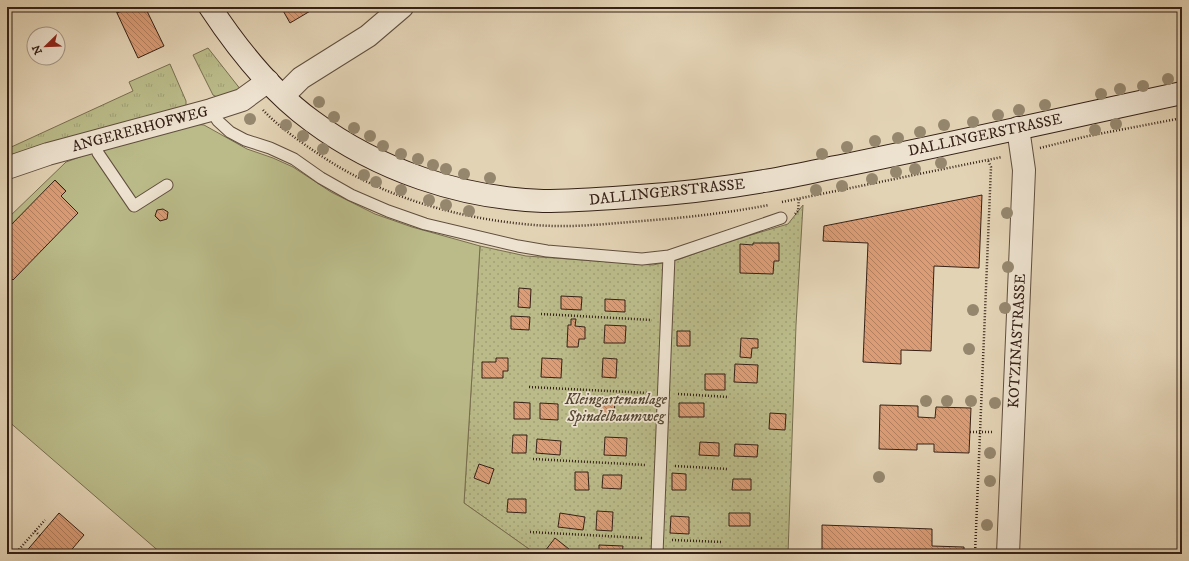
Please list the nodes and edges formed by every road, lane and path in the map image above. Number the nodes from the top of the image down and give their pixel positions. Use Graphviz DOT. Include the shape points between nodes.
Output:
graph roads {
  1 [pos="210,7"];
  2 [pos="402,7"];
  3 [pos="275,88"];
  4 [pos="1182,93"];
  5 [pos="251,94"];
  6 [pos="211,110"];
  7 [pos="1182,118"];
  8 [pos="1018,128"];
  9 [pos="95,141"];
  10 [pos="1022,153"];
  11 [pos="988,160"];
  12 [pos="7,168"];
  13 [pos="167,185"];
  14 [pos="778,203"];
  15 [pos="770,205"];
  16 [pos="781,218"];
  17 [pos="669,256"];
  18 [pos="541,314"];
  19 [pos="666,321"];
  20 [pos="529,387"];
  21 [pos="664,394"];
  22 [pos="729,397"];
  23 [pos="532,459"];
  24 [pos="661,466"];
  25 [pos="728,469"];
  26 [pos="45,520"];
  27 [pos="35,531"];
  28 [pos="530,532"];
  29 [pos="40,536"];
  30 [pos="658,539"];
  31 [pos="723,542"];
  32 [pos="15,554"];
  33 [pos="658,554"];
  34 [pos="975,554"];
  35 [pos="1008,554"];
  1 -- 3 [label="street, DALLINGERSTRASSE" via="243,52"];
  2 -- 3 [label="street, ANGERERHOFWEG" via="368,36 301,78"];
  3 -- 5 [label="street, ANGERERHOFWEG"];
  3 -- 8 [label="street, DALLINGERSTRASSE" via="311,120 341,140 371,158 402,172 469,191 542,201 661,195 764,181"];
  4 -- 8 [label="street, DALLINGERSTRASSE"];
  5 -- 6 [label="street, ANGERERHOFWEG" via="242,100"];
  5 -- 15 [label="path" via="264,111 298,140 331,162 367,182 404,198 449,212 496,221 583,226 684,218"];
  6 -- 9 [label="street, ANGERERHOFWEG"];
  6 -- 17 [label="lane" via="230,132 245,140 294,159 351,195 425,224 547,251 642,259"];
  7 -- 10 [label="path" via="1088,136"];
  8 -- 10 [label="street, KOTZINASTRASSE"];
  9 -- 12 [label="street, ANGERERHOFWEG"];
  9 -- 13 [label="lane" via="98,152 134,206"];
  10 -- 11 [label="path"];
  10 -- 35 [label="street, KOTZINASTRASSE" via="1024,170"];
  11 -- 14 [label="path"];
  11 -- 34 [label="path" via="991,167"];
  16 -- 17 [label="lane"];
  17 -- 19 [label="lane"];
  18 -- 19 [label="path"];
  19 -- 21 [label="lane"];
  20 -- 21 [label="path"];
  21 -- 22 [label="path"];
  21 -- 24 [label="lane"];
  23 -- 24 [label="path"];
  24 -- 25 [label="path"];
  24 -- 30 [label="lane"];
  26 -- 27 [label="path"];
  27 -- 29 [label="path"];
  27 -- 32 [label="path"];
  28 -- 30 [label="path"];
  30 -- 31 [label="path"];
  30 -- 33 [label="lane"];
}
